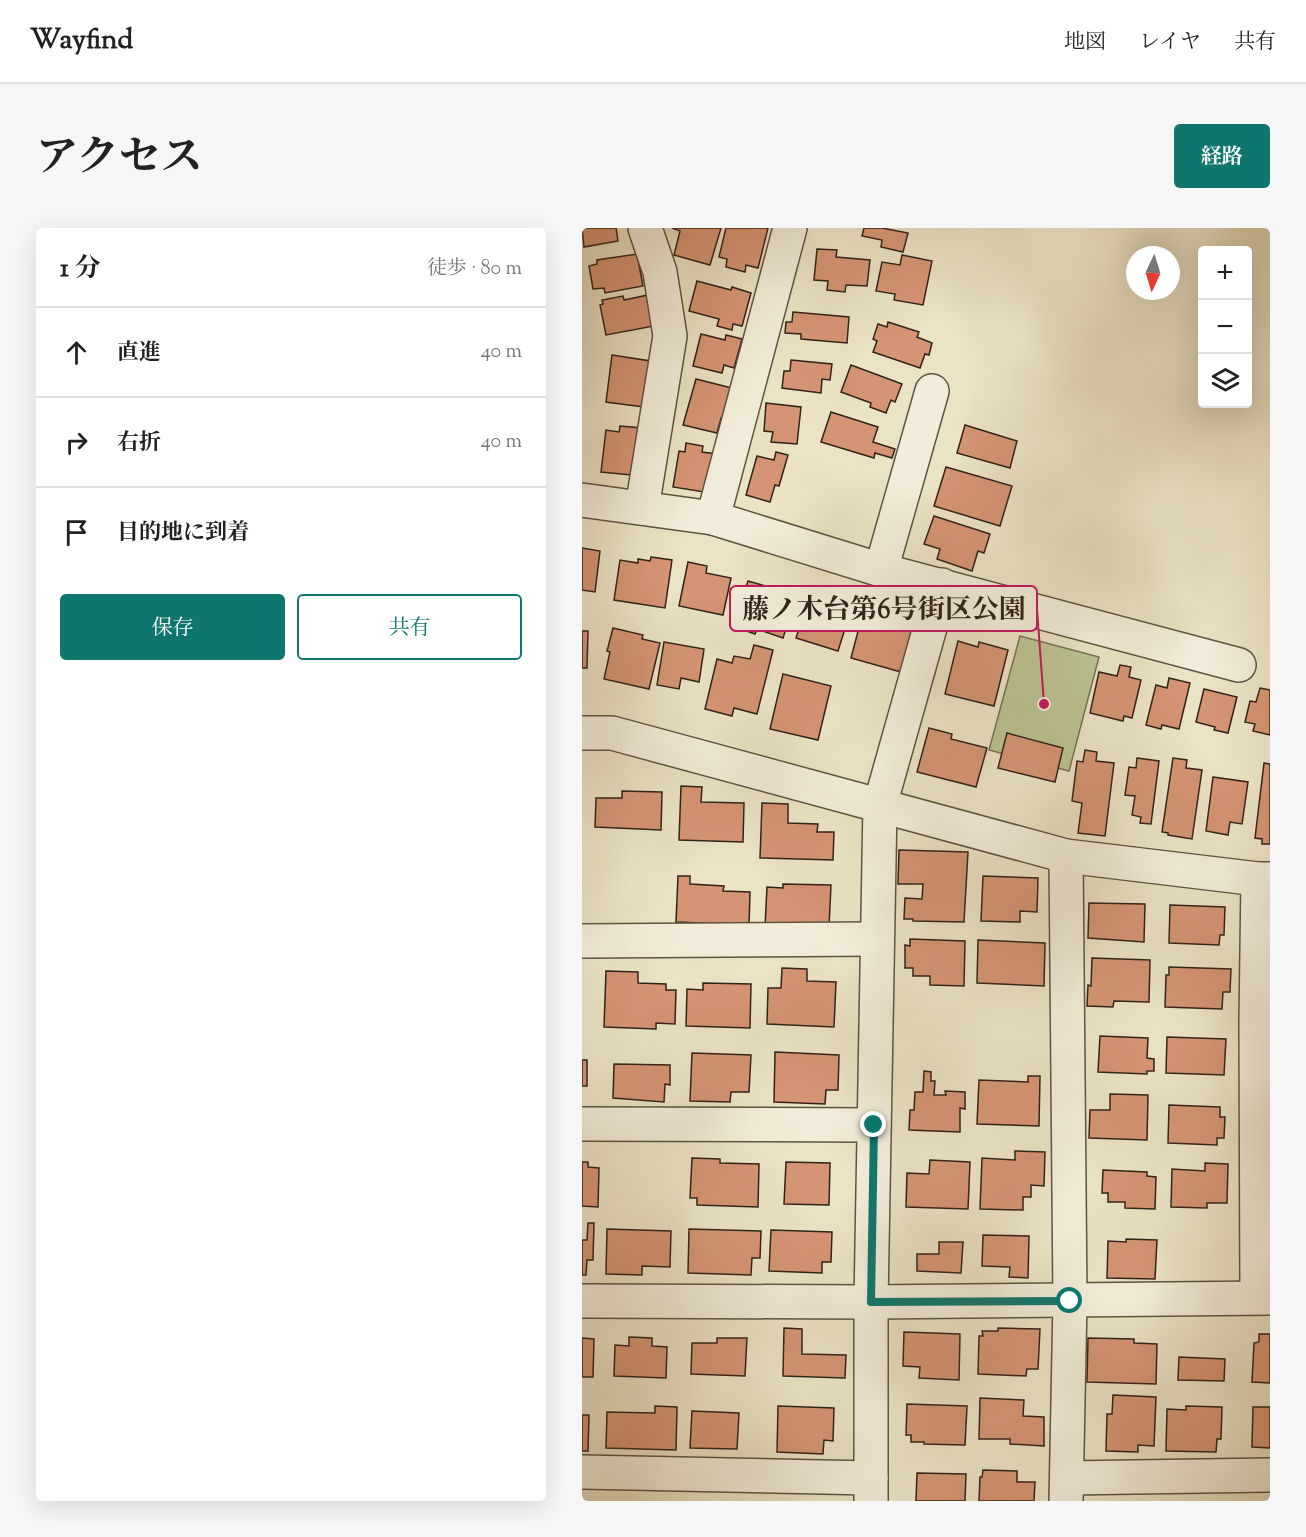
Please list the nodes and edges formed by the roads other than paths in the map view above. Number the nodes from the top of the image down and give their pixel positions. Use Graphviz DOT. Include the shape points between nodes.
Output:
graph roads {
  1 [pos="645,228"];
  2 [pos="790,228"];
  3 [pos="932,391"];
  4 [pos="582,500"];
  5 [pos="642,508"];
  6 [pos="713,518"];
  7 [pos="881,570"];
  8 [pos="942,585"];
  9 [pos="1239,665"];
  10 [pos="582,734"];
  11 [pos="880,805"];
  12 [pos="1066,856"];
  13 [pos="1264,879"];
  14 [pos="877,939"];
  15 [pos="582,941"];
  16 [pos="1263,1022"];
  17 [pos="582,1124"];
  18 [pos="874,1125"];
  19 [pos="1264,1298"];
  20 [pos="582,1301"];
  21 [pos="1070,1301"];
  22 [pos="871,1302"];
  23 [pos="582,1472"];
  24 [pos="1270,1475"];
  25 [pos="871,1489"];
  26 [pos="1066,1489"];
  1 -- 5 [label="street" via="660,272 670,336"];
  2 -- 6 [label="street"];
  3 -- 7 [label="street"];
  4 -- 5 [label="street"];
  5 -- 6 [label="street"];
  6 -- 7 [label="street"];
  7 -- 8 [label="street"];
  8 -- 9 [label="street"];
  8 -- 11 [label="street"];
  10 -- 11 [label="street" via="612,733"];
  11 -- 12 [label="street"];
  11 -- 14 [label="street"];
  12 -- 13 [label="street"];
  12 -- 21 [label="street"];
  13 -- 16 [label="street"];
  14 -- 15 [label="street"];
  14 -- 18 [label="street"];
  16 -- 19 [label="street"];
  17 -- 18 [label="street"];
  18 -- 22 [label="street"];
  19 -- 21 [label="street"];
  20 -- 22 [label="street"];
  21 -- 22 [label="street"];
  21 -- 26 [label="street"];
  22 -- 25 [label="street"];
  23 -- 25 [label="street"];
  24 -- 26 [label="street"];
}
